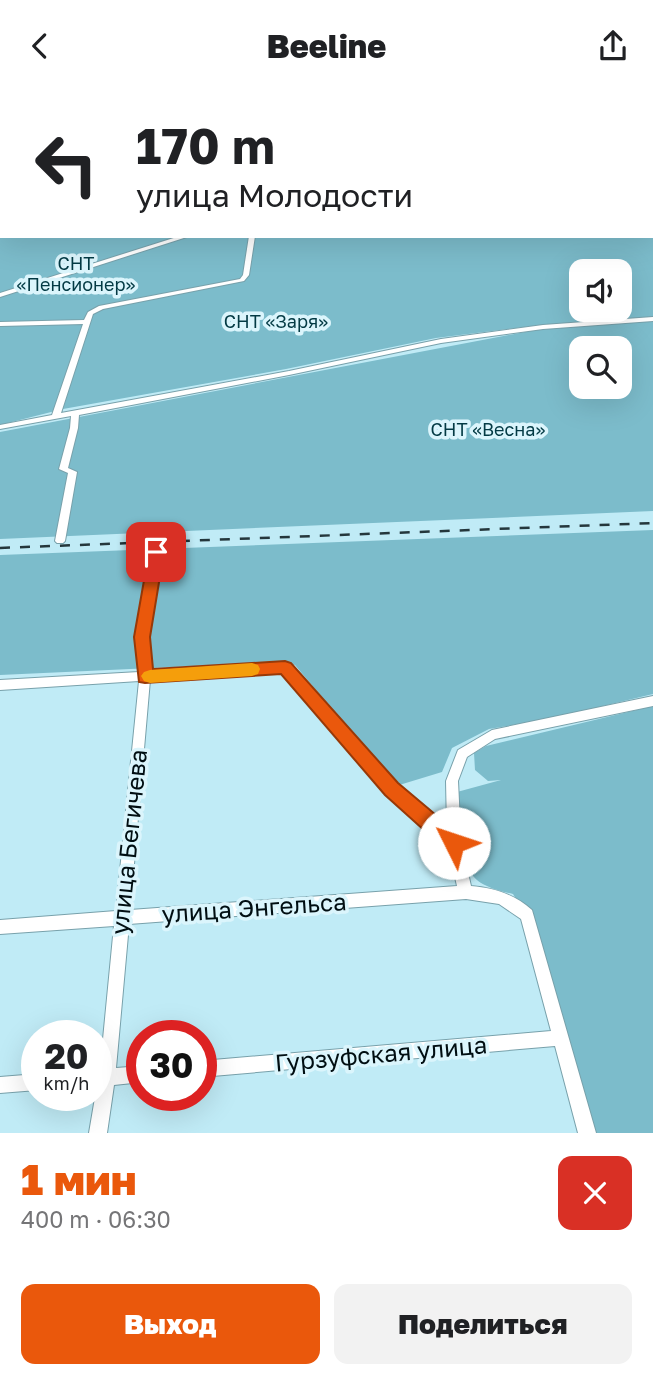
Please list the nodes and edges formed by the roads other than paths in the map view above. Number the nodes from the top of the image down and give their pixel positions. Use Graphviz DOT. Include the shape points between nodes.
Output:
graph roads {
  1 [pos="181,238"];
  2 [pos="252,238"];
  3 [pos="0,295"];
  4 [pos="653,319"];
  5 [pos="88,323"];
  6 [pos="0,324"];
  7 [pos="75,412"];
  8 [pos="56,416"];
  9 [pos="0,427"];
  10 [pos="60,541"];
  11 [pos="156,552"];
  12 [pos="145,677"];
  13 [pos="0,685"];
  14 [pos="653,701"];
  15 [pos="454,843"];
  16 [pos="466,892"];
  17 [pos="121,918"];
  18 [pos="0,927"];
  19 [pos="109,1020"];
  20 [pos="560,1038"];
  21 [pos="217,1068"];
  22 [pos="21,1084"];
  23 [pos="0,1086"];
  24 [pos="100,1111"];
  25 [pos="98,1133"];
  26 [pos="587,1133"];
  1 -- 3 [label="street"];
  2 -- 5 [label="street" via="242,280 102,307 90,313"];
  4 -- 7 [label="street" via="441,341"];
  5 -- 6 [label="street"];
  5 -- 8 [label="street"];
  7 -- 8 [label="street"];
  7 -- 10 [label="street" via="63,469 73,472"];
  8 -- 9 [label="street"];
  11 -- 12 [label="street, улица Бегичева" via="142,637"];
  12 -- 13 [label="street"];
  12 -- 15 [label="street" via="285,667 392,789"];
  12 -- 17 [label="street, улица Бегичева"];
  14 -- 15 [label="street" via="492,735 462,754 452,781"];
  15 -- 16 [label="street"];
  16 -- 17 [label="street, улица Энгельса"];
  16 -- 20 [label="street, улица Энгельса" via="494,894 527,915"];
  17 -- 18 [label="street, улица Энгельса"];
  17 -- 19 [label="street, улица Бегичева"];
  20 -- 21 [label="street, Гурзуфская улица"];
  20 -- 26 [label="street, улица Энгельса"];
  22 -- 23 [label="street"];
  24 -- 25 [label="street, улица Бегичева"];
}
